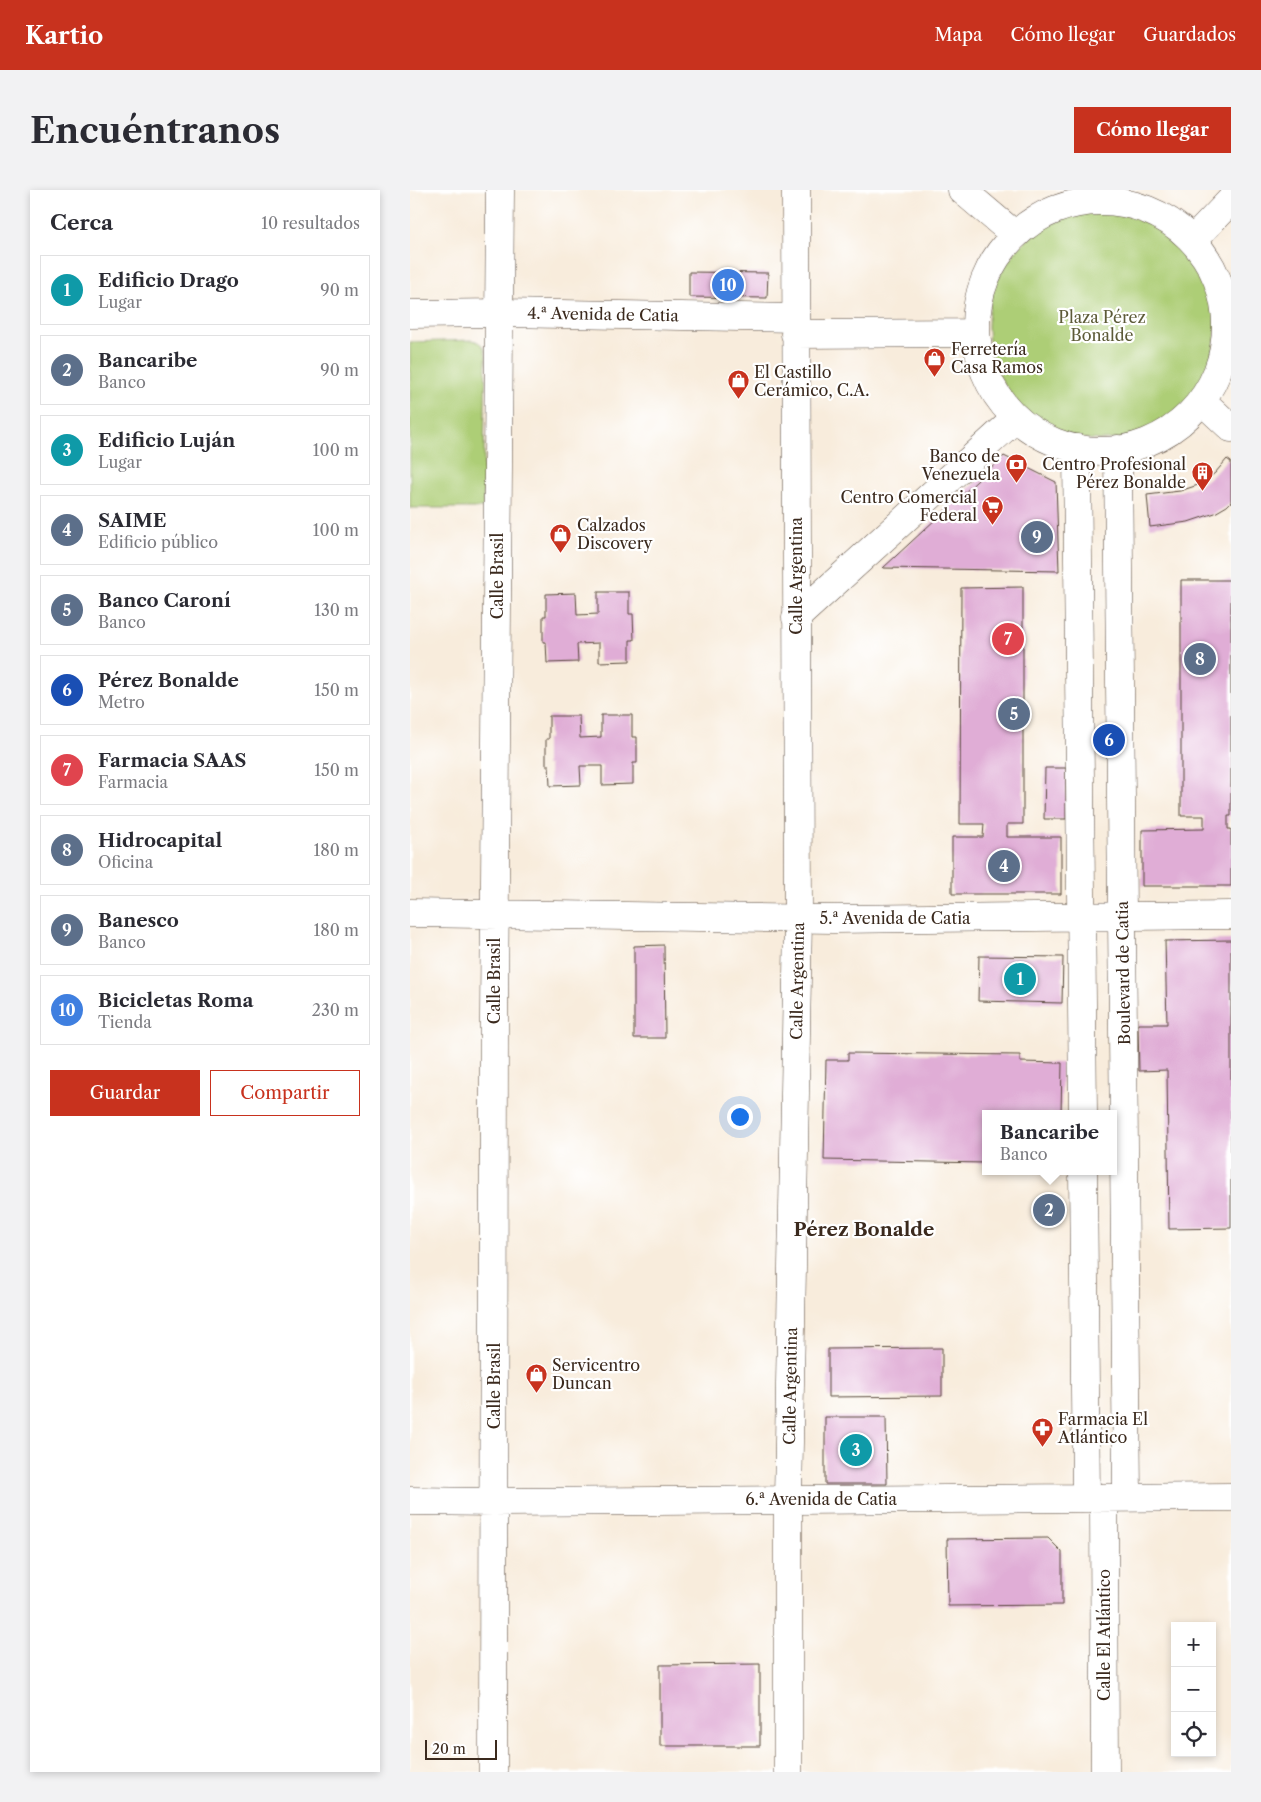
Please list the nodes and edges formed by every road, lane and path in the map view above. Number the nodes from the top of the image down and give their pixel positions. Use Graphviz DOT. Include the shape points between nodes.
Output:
graph roads {
  1 [pos="500,190"];
  2 [pos="796,190"];
  3 [pos="962,190"];
  4 [pos="1092,196"];
  5 [pos="1125,197"];
  6 [pos="1231,200"];
  7 [pos="1015,235"];
  8 [pos="1193,240"];
  9 [pos="499,313"];
  10 [pos="410,314"];
  11 [pos="1229,318"];
  12 [pos="796,326"];
  13 [pos="975,333"];
  14 [pos="1202,401"];
  15 [pos="1016,418"];
  16 [pos="1231,428"];
  17 [pos="1077,448"];
  18 [pos="1118,449"];
  19 [pos="796,618"];
  20 [pos="1078,621"];
  21 [pos="1120,622"];
  22 [pos="410,913"];
  23 [pos="495,914"];
  24 [pos="1231,915"];
  25 [pos="1081,916"];
  26 [pos="1122,916"];
  27 [pos="798,919"];
  28 [pos="1083,1110"];
  29 [pos="1083,1175"];
  30 [pos="1084,1236"];
  31 [pos="1125,1236"];
  32 [pos="1231,1496"];
  33 [pos="1106,1498"];
  34 [pos="788,1500"];
  35 [pos="410,1501"];
  36 [pos="494,1502"];
  37 [pos="493,1772"];
  38 [pos="788,1772"];
  39 [pos="1105,1772"];
  1 -- 9 [label="street, Calle Brasil"];
  2 -- 12 [label="street, Calle Argentina"];
  3 -- 7 [label="street"];
  4 -- 5 [label="street"];
  4 -- 7 [label="street" via="1051,211"];
  5 -- 8 [label="street" via="1137,206 1158,214"];
  6 -- 8 [label="street"];
  7 -- 13 [label="street" via="988,270 980,290"];
  8 -- 11 [label="street" via="1216,276"];
  9 -- 10 [label="street, 4.ª Avenida de Catia"];
  9 -- 12 [label="street, 4.ª Avenida de Catia"];
  9 -- 23 [label="street, Calle Brasil"];
  11 -- 14 [label="street" via="1221,362"];
  12 -- 13 [label="street, 4.ª Avenida de Catia"];
  12 -- 19 [label="street, Calle Argentina"];
  13 -- 15 [label="street" via="985,375 995,394"];
  14 -- 16 [label="street"];
  14 -- 18 [label="street" via="1170,430 1150,441"];
  15 -- 17 [label="street" via="1044,438"];
  15 -- 19 [label="street"];
  17 -- 18 [label="street"];
  17 -- 20 [label="street"];
  18 -- 21 [label="street, Boulevard de Catia"];
  19 -- 27 [label="street, Calle Argentina"];
  20 -- 21 [label="street"];
  20 -- 25 [label="street"];
  21 -- 26 [label="street, Boulevard de Catia"];
  22 -- 23 [label="street, 5.ª Avenida de Catia"];
  23 -- 27 [label="street, 5.ª Avenida de Catia"];
  23 -- 36 [label="street, Calle Brasil"];
  24 -- 26 [label="street, 5.ª Avenida de Catia"];
  25 -- 26 [label="street, 5.ª Avenida de Catia"];
  25 -- 27 [label="street, 5.ª Avenida de Catia"];
  25 -- 28 [label="street"];
  26 -- 31 [label="street, Boulevard de Catia"];
  27 -- 34 [label="street, Calle Argentina"];
  29 -- 30 [label="street"];
  30 -- 31 [label="street"];
  30 -- 33 [label="street"];
  31 -- 33 [label="street, Boulevard de Catia"];
  32 -- 33 [label="street, 6.ª Avenida de Catia"];
  33 -- 34 [label="street, 6.ª Avenida de Catia"];
  33 -- 39 [label="street, Calle El Atlántico"];
  34 -- 36 [label="street, 6.ª Avenida de Catia"];
  34 -- 38 [label="street, Calle Argentina"];
  35 -- 36 [label="street, 6.ª Avenida de Catia"];
  36 -- 37 [label="street, Calle Brasil"];
}
